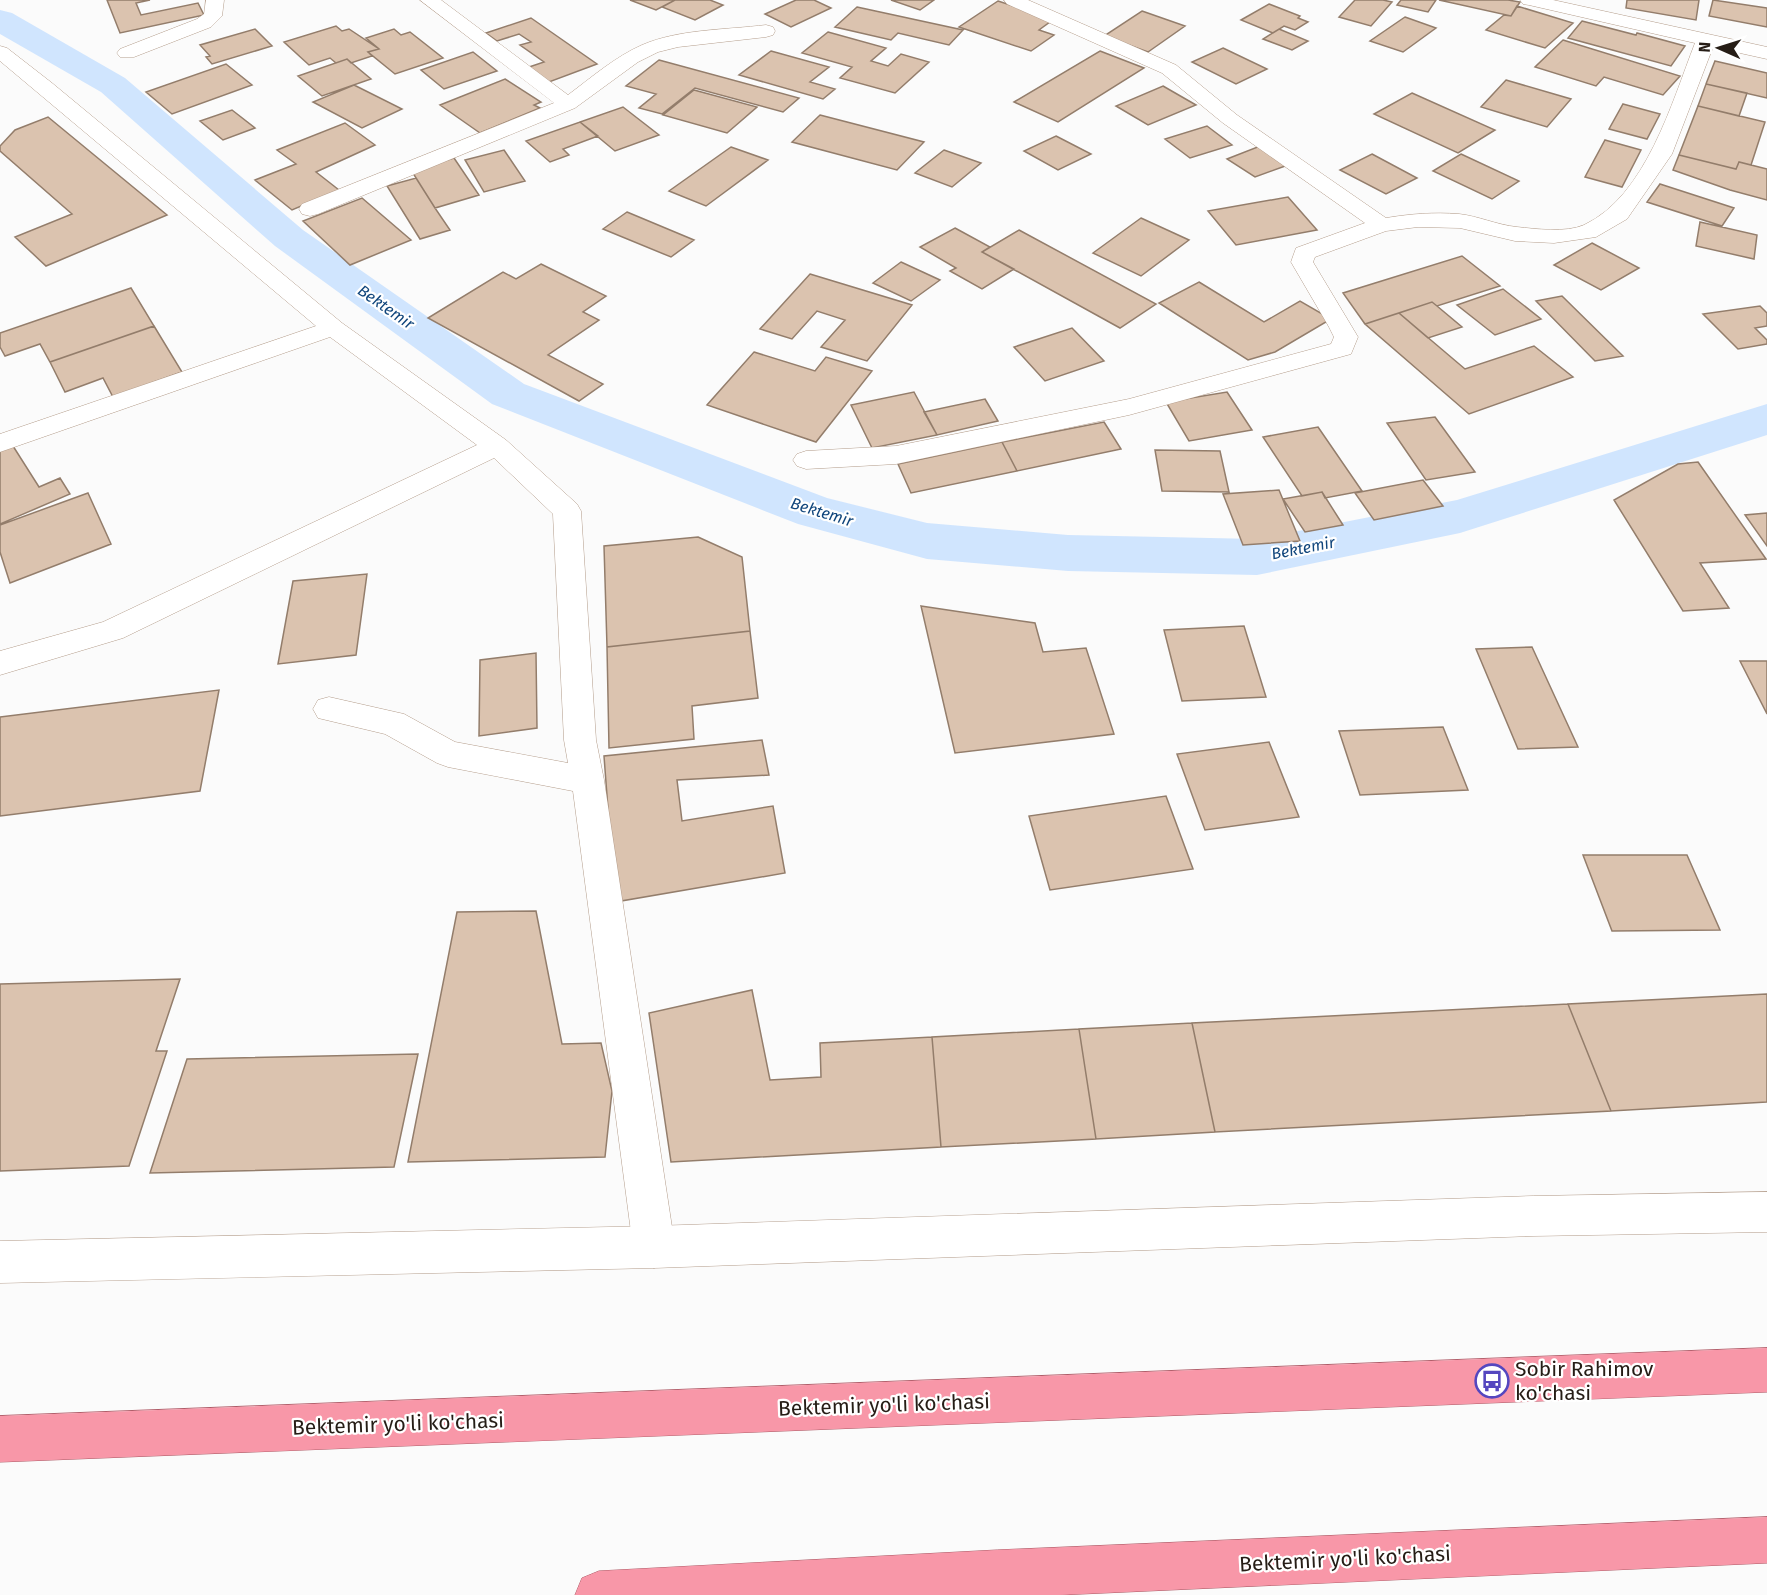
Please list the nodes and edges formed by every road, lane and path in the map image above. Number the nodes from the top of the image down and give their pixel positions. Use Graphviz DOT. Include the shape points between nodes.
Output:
graph roads {
  1 [pos="215,0"];
  2 [pos="429,0"];
  3 [pos="1013,0"];
  4 [pos="1529,0"];
  5 [pos="765,31"];
  6 [pos="1706,39"];
  7 [pos="0,52"];
  8 [pos="127,53"];
  9 [pos="1767,53"];
  10 [pos="568,104"];
  11 [pos="310,209"];
  12 [pos="1382,225"];
  13 [pos="333,328"];
  14 [pos="0,443"];
  15 [pos="497,446"];
  16 [pos="806,460"];
  17 [pos="0,663"];
  18 [pos="329,709"];
  19 [pos="588,780"];
  20 [pos="1767,1212"];
  21 [pos="654,1247"];
  22 [pos="0,1262"];
  23 [pos="1767,1370"];
  24 [pos="0,1439"];
  25 [pos="1767,1540"];
  26 [pos="1008,1585"];
  27 [pos="599,1595"];
  1 -- 8 [label="street" via="213,16 204,24"];
  2 -- 10 [label="street"];
  3 -- 12 [label="street" via="1169,69 1230,119"];
  4 -- 6 [label="street"];
  5 -- 10 [label="street" via="651,48"];
  6 -- 9 [label="street"];
  6 -- 12 [label="street" via="1662,154 1619,214 1588,232 1554,236 1515,234 1460,221 1418,220"];
  7 -- 13 [label="street"];
  10 -- 11 [label="street"];
  12 -- 16 [label="street" via="1304,253 1302,262 1307,273 1346,337 1342,349 1129,407 896,455"];
  13 -- 14 [label="street"];
  13 -- 15 [label="street"];
  15 -- 17 [label="street" via="112,630"];
  15 -- 19 [label="street" via="567,511 580,740"];
  18 -- 19 [label="street" via="393,723 448,754"];
  19 -- 21 [label="street"];
  20 -- 21 [label="street" via="1533,1216"];
  21 -- 22 [label="street"];
  23 -- 24 [label="highway, Bektemir yo'li ko'chasi"];
  25 -- 26 [label="highway, Bektemir yo'li ko'chasi"];
  26 -- 27 [label="highway, Bektemir yo'li ko'chasi"];
}
